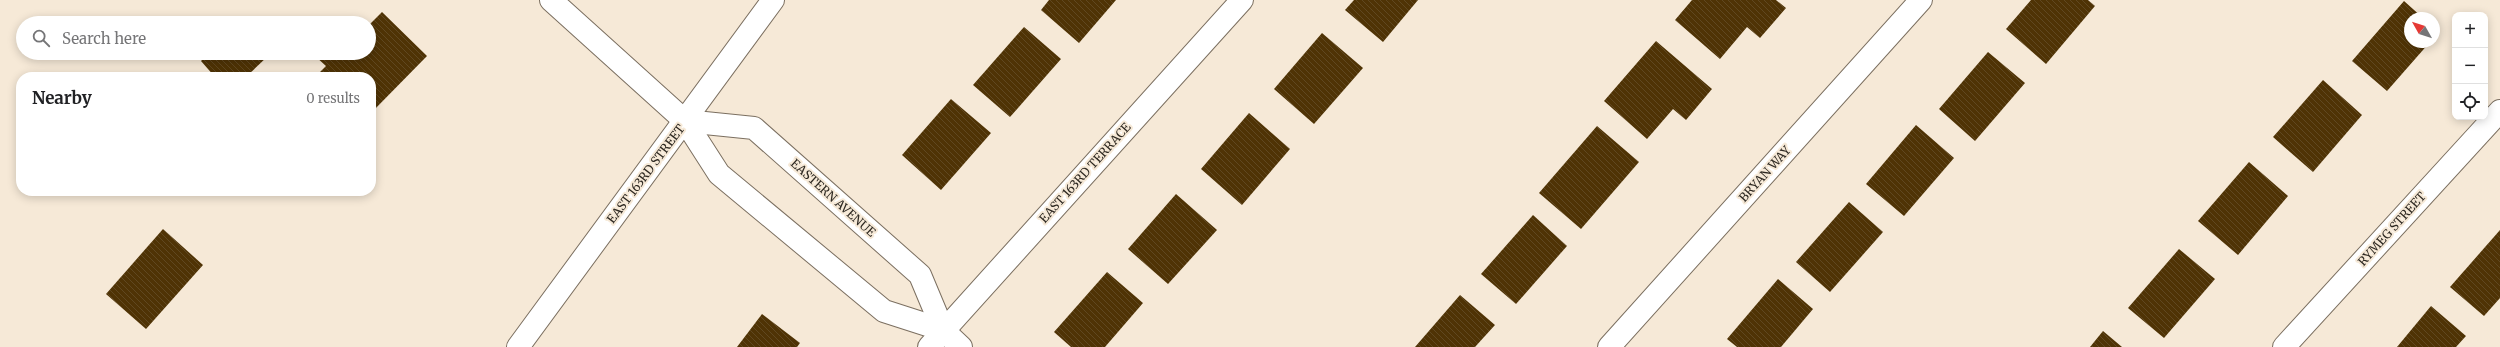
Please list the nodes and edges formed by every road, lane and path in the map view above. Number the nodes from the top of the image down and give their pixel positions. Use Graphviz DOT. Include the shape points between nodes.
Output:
graph roads {
  1 [pos="551,0"];
  2 [pos="773,0"];
  3 [pos="1242,0"];
  4 [pos="1921,0"];
  5 [pos="2500,111"];
  6 [pos="685,122"];
  7 [pos="943,330"];
  8 [pos="518,347"];
  9 [pos="929,347"];
  10 [pos="961,347"];
  11 [pos="1609,347"];
  12 [pos="2284,347"];
  1 -- 6 [label="street, EASTERN AVENUE"];
  2 -- 6 [label="street, EAST 163RD STREET"];
  3 -- 7 [label="street, EAST 163RD TERRACE"];
  4 -- 11 [label="street, BRYAN WAY"];
  5 -- 12 [label="street, RYMEG STREET"];
  6 -- 7 [label="street, EASTERN AVENUE" via="719,174 884,311"];
  6 -- 7 [label="street, EASTERN AVENUE" via="754,128 920,275"];
  6 -- 8 [label="street, EAST 163RD STREET"];
  7 -- 9 [label="street, EAST 163RD TERRACE"];
  7 -- 10 [label="street, EASTERN AVENUE"];
}
